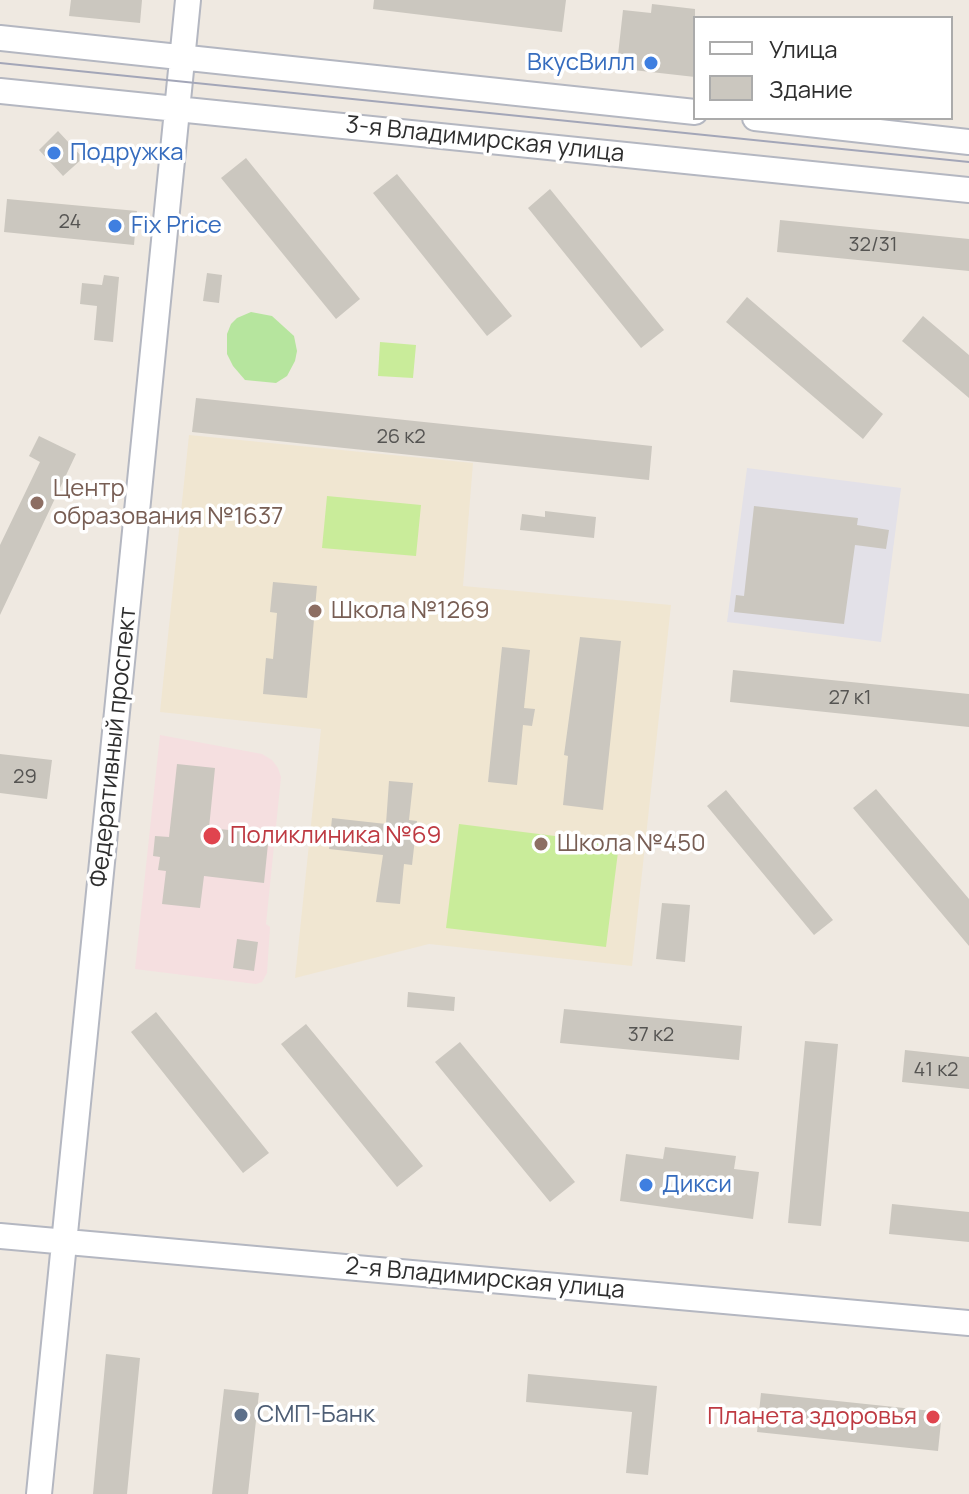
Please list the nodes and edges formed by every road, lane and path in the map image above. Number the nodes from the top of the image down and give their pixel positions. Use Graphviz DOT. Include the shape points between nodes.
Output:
graph roads {
  1 [pos="188,0"];
  2 [pos="0,38"];
  3 [pos="183,58"];
  4 [pos="0,91"];
  5 [pos="178,110"];
  6 [pos="693,112"];
  7 [pos="773,120"];
  8 [pos="969,142"];
  9 [pos="969,190"];
  10 [pos="0,1236"];
  11 [pos="64,1241"];
  12 [pos="969,1323"];
  13 [pos="39,1494"];
  1 -- 3 [label="street, Федеративный проспект"];
  2 -- 3 [label="street, 3-я Владимирская улица"];
  3 -- 5 [label="street, Федеративный проспект"];
  3 -- 6 [label="street, 3-я Владимирская улица"];
  4 -- 5 [label="street, 3-я Владимирская улица"];
  5 -- 9 [label="street, 3-я Владимирская улица"];
  5 -- 11 [label="street, Федеративный проспект"];
  7 -- 8 [label="street"];
  10 -- 11 [label="street, 2-я Владимирская улица"];
  11 -- 12 [label="street, 2-я Владимирская улица"];
  11 -- 13 [label="street, Федеративный проспект"];
}
